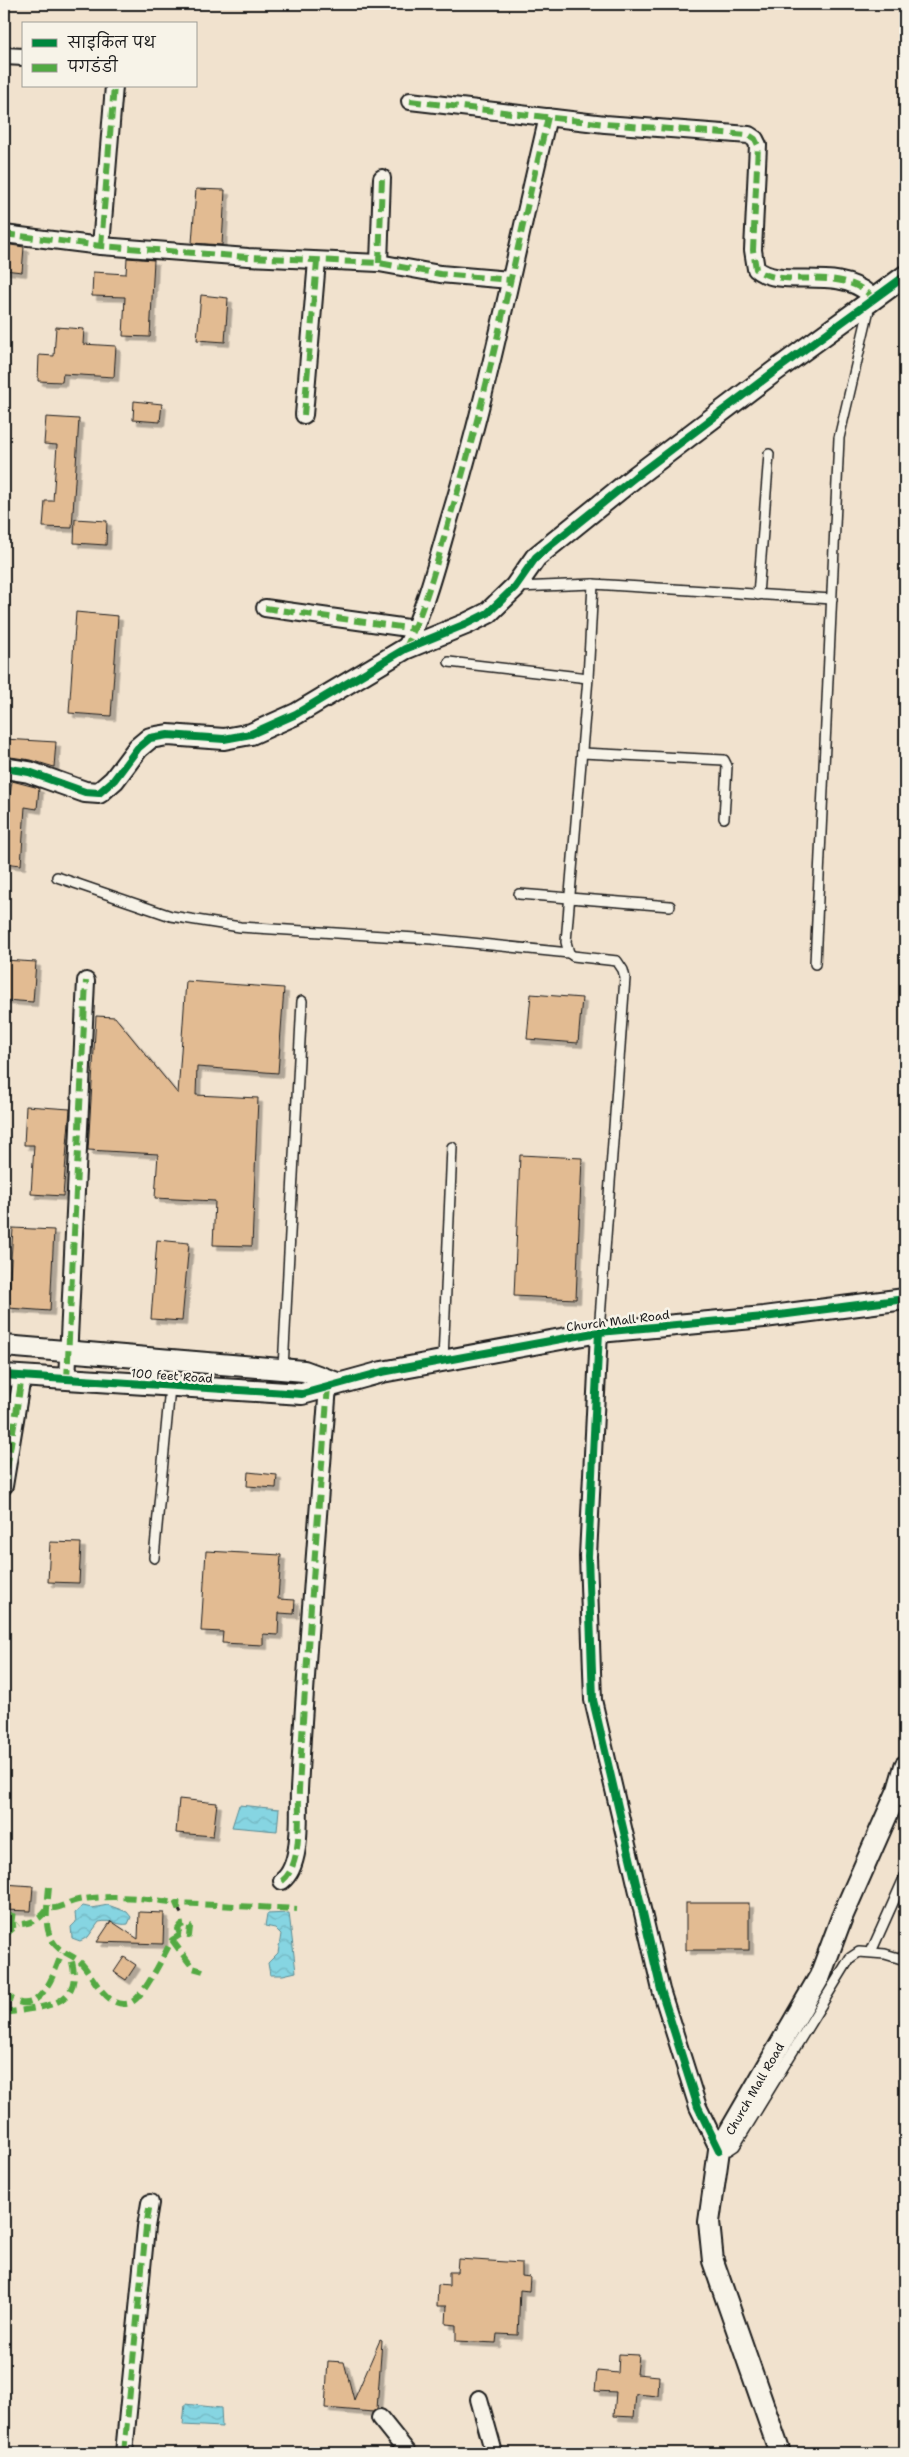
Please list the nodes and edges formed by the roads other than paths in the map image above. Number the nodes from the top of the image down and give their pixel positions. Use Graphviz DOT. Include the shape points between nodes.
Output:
graph roads {
  1 [pos="4,56"];
  2 [pos="22,57"];
  3 [pos="114,88"];
  4 [pos="410,101"];
  5 [pos="548,117"];
  6 [pos="382,178"];
  7 [pos="4,234"];
  8 [pos="101,246"];
  9 [pos="317,261"];
  10 [pos="379,263"];
  11 [pos="905,276"];
  12 [pos="510,280"];
  13 [pos="871,303"];
  14 [pos="304,415"];
  15 [pos="769,454"];
  16 [pos="592,584"];
  17 [pos="515,587"];
  18 [pos="758,595"];
  19 [pos="832,599"];
  20 [pos="265,608"];
  21 [pos="415,629"];
  22 [pos="404,648"];
  23 [pos="449,662"];
  24 [pos="588,678"];
  25 [pos="582,753"];
  26 [pos="4,768"];
  27 [pos="724,818"];
  28 [pos="57,877"];
  29 [pos="519,894"];
  30 [pos="570,898"];
  31 [pos="670,906"];
  32 [pos="569,953"];
  33 [pos="815,964"];
  34 [pos="86,981"];
  35 [pos="302,1001"];
  36 [pos="452,1147"];
  37 [pos="905,1299"];
  38 [pos="599,1332"];
  39 [pos="4,1346"];
  40 [pos="69,1352"];
  41 [pos="153,1359"];
  42 [pos="443,1360"];
  43 [pos="283,1369"];
  44 [pos="13,1376"];
  45 [pos="66,1380"];
  46 [pos="333,1384"];
  47 [pos="149,1386"];
  48 [pos="170,1387"];
  49 [pos="4,1486"];
  50 [pos="154,1558"];
  51 [pos="905,1766"];
  52 [pos="905,1876"];
  53 [pos="282,1880"];
  54 [pos="871,1952"];
  55 [pos="905,1960"];
  56 [pos="719,2150"];
  57 [pos="150,2203"];
  58 [pos="479,2400"];
  59 [pos="380,2418"];
  60 [pos="124,2453"];
  61 [pos="408,2453"];
  62 [pos="494,2453"];
  63 [pos="780,2453"];
  1 -- 2 [label="street"];
  3 -- 8 [label="street"];
  4 -- 5 [label="street"];
  5 -- 12 [label="street"];
  5 -- 13 [label="street" via="749,135 758,145 753,250 756,269 769,276 854,283 869,294"];
  6 -- 10 [label="street"];
  7 -- 8 [label="street"];
  8 -- 9 [label="street"];
  9 -- 10 [label="street"];
  9 -- 14 [label="street"];
  10 -- 12 [label="street" via="440,274"];
  11 -- 13 [label="street"];
  12 -- 21 [label="street" via="461,481"];
  13 -- 17 [label="street" via="635,477 536,557"];
  13 -- 19 [label="lane" via="839,438"];
  15 -- 18 [label="lane"];
  16 -- 17 [label="lane"];
  16 -- 18 [label="lane"];
  16 -- 24 [label="lane"];
  17 -- 22 [label="street" via="475,621"];
  18 -- 19 [label="lane"];
  19 -- 33 [label="lane"];
  20 -- 21 [label="street"];
  21 -- 22 [label="street"];
  22 -- 26 [label="street" via="296,714 251,734 224,739 181,735 150,738 99,793 85,792 29,772"];
  23 -- 24 [label="lane"];
  24 -- 25 [label="lane"];
  25 -- 27 [label="lane" via="724,760 727,766"];
  25 -- 30 [label="lane"];
  28 -- 32 [label="lane" via="171,916 240,927 432,939"];
  29 -- 30 [label="lane"];
  30 -- 31 [label="lane"];
  30 -- 32 [label="lane" via="566,942"];
  32 -- 38 [label="lane" via="613,959 623,970 625,978"];
  34 -- 40 [label="street"];
  35 -- 43 [label="lane"];
  36 -- 42 [label="lane"];
  37 -- 38 [label="street, Church Mall Road" via="764,1317"];
  38 -- 42 [label="street, Church Mall Road"];
  38 -- 56 [label="street" via="588,1556 593,1700 661,1990 698,2107"];
  39 -- 40 [label="street, 100 feet Road"];
  40 -- 41 [label="street, 100 feet Road"];
  40 -- 45 [label="street"];
  41 -- 43 [label="street, 100 feet Road"];
  41 -- 47 [label="street"];
  42 -- 46 [label="street, Church Mall Road"];
  43 -- 46 [label="street, 100 feet Road" via="304,1371"];
  44 -- 45 [label="street, 100 feet Road"];
  44 -- 49 [label="street"];
  45 -- 47 [label="street, 100 feet Road"];
  46 -- 48 [label="street, 100 feet Road" via="302,1394"];
  46 -- 53 [label="street" via="303,1722 297,1843 293,1869"];
  47 -- 48 [label="street, 100 feet Road"];
  48 -- 50 [label="lane"];
  51 -- 56 [label="street, Church Mall Road" via="898,1790 842,1917 820,1976"];
  52 -- 54 [label="lane"];
  54 -- 55 [label="lane"];
  54 -- 56 [label="lane" via="859,1952 850,1958 735,2146"];
  56 -- 63 [label="street, Church Mall Road" via="709,2231 713,2261"];
  57 -- 60 [label="street"];
  58 -- 62 [label="street"];
  59 -- 61 [label="street"];
}
